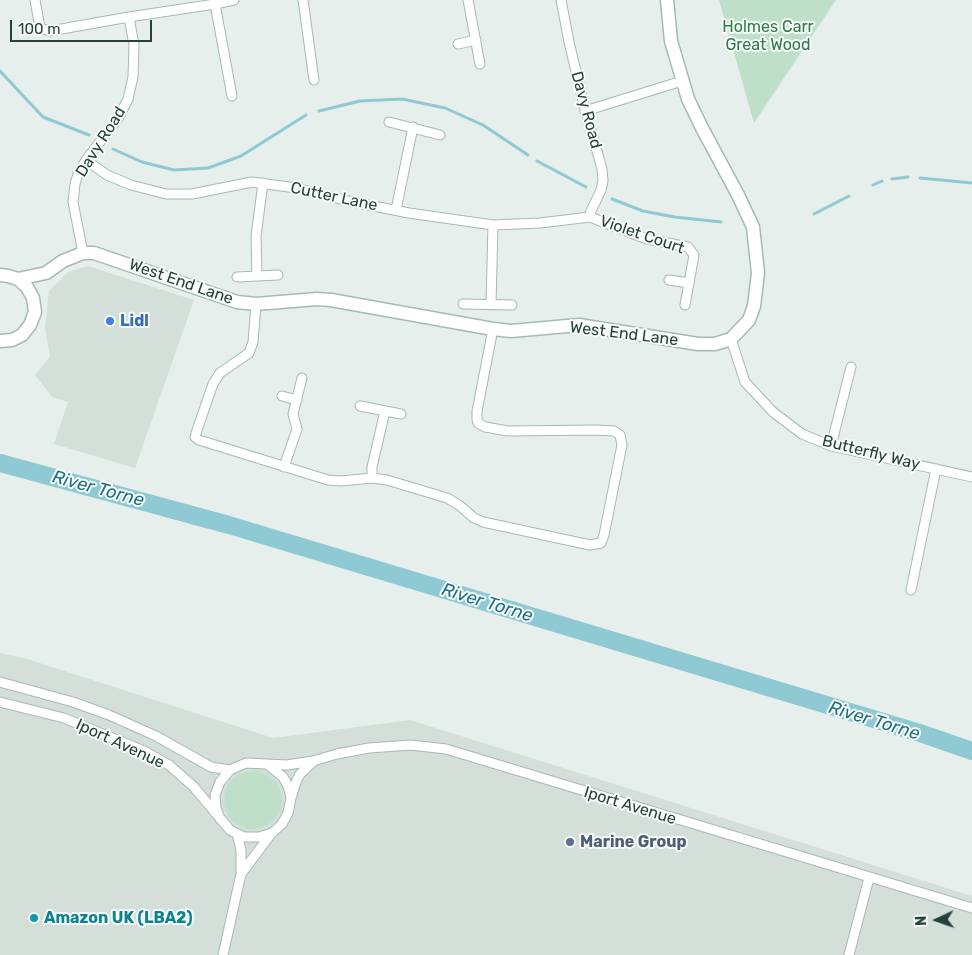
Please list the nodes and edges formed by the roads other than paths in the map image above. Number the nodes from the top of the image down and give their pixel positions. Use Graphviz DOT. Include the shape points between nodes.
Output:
graph roads {
  1 [pos="35,0"];
  2 [pos="234,0"];
  3 [pos="303,0"];
  4 [pos="468,0"];
  5 [pos="561,0"];
  6 [pos="667,0"];
  7 [pos="180,4"];
  8 [pos="215,4"];
  9 [pos="129,17"];
  10 [pos="476,40"];
  11 [pos="458,44"];
  12 [pos="480,64"];
  13 [pos="314,80"];
  14 [pos="682,81"];
  15 [pos="232,96"];
  16 [pos="585,111"];
  17 [pos="390,122"];
  18 [pos="413,127"];
  19 [pos="440,135"];
  20 [pos="86,160"];
  21 [pos="264,183"];
  22 [pos="396,210"];
  23 [pos="590,217"];
  24 [pos="493,225"];
  25 [pos="83,253"];
  26 [pos="46,273"];
  27 [pos="0,275"];
  28 [pos="278,275"];
  29 [pos="258,276"];
  30 [pos="237,277"];
  31 [pos="18,279"];
  32 [pos="669,280"];
  33 [pos="689,283"];
  34 [pos="33,298"];
  35 [pos="256,304"];
  36 [pos="463,304"];
  37 [pos="492,304"];
  38 [pos="512,305"];
  39 [pos="685,305"];
  40 [pos="493,329"];
  41 [pos="730,340"];
  42 [pos="0,341"];
  43 [pos="850,367"];
  44 [pos="302,378"];
  45 [pos="282,396"];
  46 [pos="297,400"];
  47 [pos="360,406"];
  48 [pos="385,411"];
  49 [pos="401,414"];
  50 [pos="831,446"];
  51 [pos="284,467"];
  52 [pos="936,469"];
  53 [pos="972,477"];
  54 [pos="372,478"];
  55 [pos="911,590"];
  56 [pos="0,682"];
  57 [pos="0,702"];
  58 [pos="313,761"];
  59 [pos="267,764"];
  60 [pos="230,770"];
  61 [pos="290,798"];
  62 [pos="220,819"];
  63 [pos="272,833"];
  64 [pos="237,834"];
  65 [pos="241,874"];
  66 [pos="869,878"];
  67 [pos="972,908"];
  68 [pos="223,955"];
  69 [pos="849,955"];
  1 -- 9 [label="street" via="40,28 50,31"];
  2 -- 8 [label="street"];
  3 -- 13 [label="street"];
  4 -- 10 [label="street"];
  5 -- 16 [label="street, Davy Road"];
  6 -- 14 [label="street" via="671,41"];
  7 -- 8 [label="street"];
  7 -- 9 [label="street"];
  8 -- 15 [label="street"];
  9 -- 20 [label="street, Davy Road" via="134,45 133,77 128,99 119,117"];
  10 -- 11 [label="street"];
  10 -- 12 [label="street"];
  14 -- 16 [label="street"];
  14 -- 41 [label="street" via="702,128 754,228 758,273 754,306 749,320"];
  16 -- 23 [label="street, Davy Road" via="603,181"];
  17 -- 18 [label="street"];
  18 -- 19 [label="street"];
  18 -- 22 [label="street"];
  20 -- 21 [label="street, Cutter Lane" via="107,175 166,194 192,194 252,182"];
  20 -- 25 [label="street, Davy Road" via="78,174 73,202"];
  21 -- 22 [label="street, Cutter Lane"];
  21 -- 29 [label="street" via="256,236"];
  22 -- 24 [label="street, Cutter Lane"];
  23 -- 24 [label="street, Cutter Lane"];
  23 -- 33 [label="street, Violet Court" via="647,239 688,247 694,255"];
  24 -- 37 [label="street"];
  25 -- 26 [label="street, West End Lane" via="63,260"];
  25 -- 35 [label="street, West End Lane" via="107,256 224,298"];
  26 -- 31 [label="street, West End Lane"];
  26 -- 34 [label="street, West End Lane"];
  27 -- 31 [label="street, West End Lane"];
  28 -- 29 [label="street"];
  29 -- 30 [label="street"];
  31 -- 34 [label="street"];
  32 -- 33 [label="street, Violet Court"];
  33 -- 39 [label="street, Violet Court"];
  34 -- 42 [label="street, West End Lane" via="35,312 22,335"];
  35 -- 40 [label="street, West End Lane" via="331,300"];
  35 -- 51 [label="street" via="249,353 220,373 213,384 195,437"];
  36 -- 37 [label="street"];
  37 -- 38 [label="street"];
  40 -- 41 [label="street, West End Lane" via="511,331 579,326 698,344"];
  40 -- 54 [label="street" via="477,411 478,423 508,431 596,430 614,431 620,435 622,445 601,543 590,545 484,522 447,498"];
  41 -- 50 [label="street, Butterfly Way" via="745,382 773,412 802,434"];
  43 -- 50 [label="street"];
  44 -- 46 [label="street"];
  45 -- 46 [label="street"];
  46 -- 51 [label="street" via="293,414 297,429"];
  47 -- 48 [label="street"];
  48 -- 49 [label="street"];
  48 -- 54 [label="street"];
  50 -- 52 [label="street, Butterfly Way"];
  51 -- 54 [label="street" via="328,480"];
  52 -- 53 [label="street, Butterfly Way"];
  52 -- 55 [label="street"];
  56 -- 60 [label="street, Iport Avenue" via="110,715 211,767"];
  57 -- 62 [label="street, Iport Avenue" via="64,718 144,751 168,765 192,786"];
  58 -- 59 [label="street, Iport Avenue"];
  58 -- 61 [label="street" via="300,774"];
  58 -- 66 [label="street, Iport Avenue" via="337,754 410,745 446,749"];
  59 -- 60 [label="street, Iport Avenue" via="246,763"];
  59 -- 61 [label="street" via="283,777"];
  60 -- 62 [label="street" via="215,795"];
  61 -- 63 [label="street" via="282,824"];
  62 -- 64 [label="street, Iport Avenue"];
  63 -- 64 [label="street" via="259,838"];
  63 -- 65 [label="street"];
  64 -- 65 [label="street"];
  65 -- 68 [label="street"];
  66 -- 67 [label="street, Iport Avenue"];
  66 -- 69 [label="street"];
}
